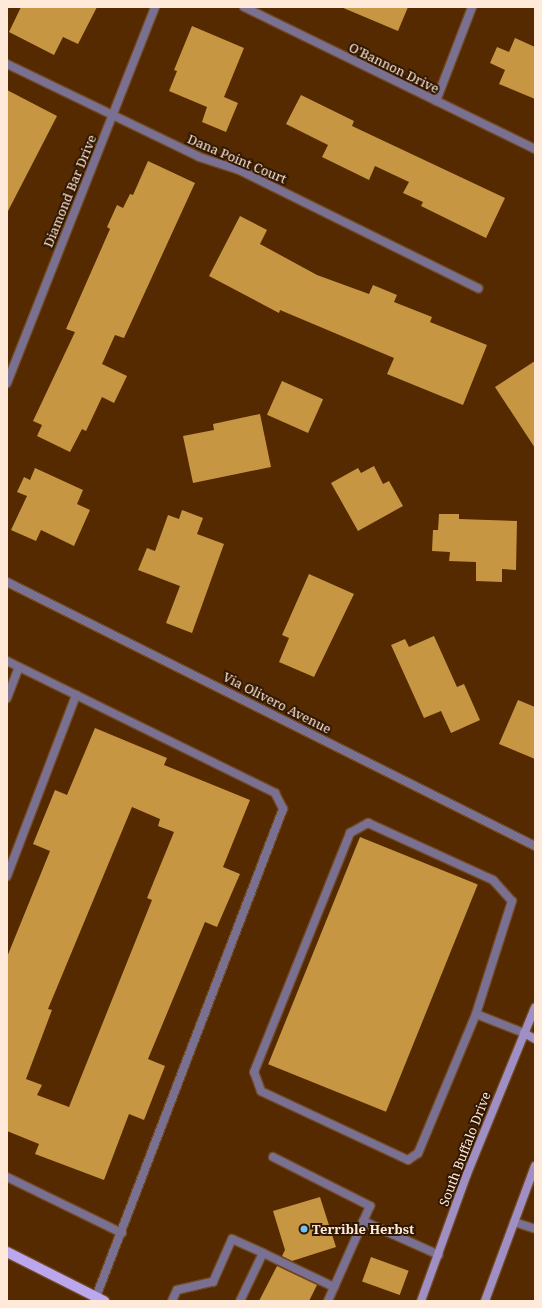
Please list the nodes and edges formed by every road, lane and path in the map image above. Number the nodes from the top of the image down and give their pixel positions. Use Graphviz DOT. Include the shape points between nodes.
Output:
graph roads {
  1 [pos="154,7"];
  2 [pos="244,7"];
  3 [pos="472,7"];
  4 [pos="7,64"];
  5 [pos="436,102"];
  6 [pos="113,116"];
  7 [pos="535,149"];
  8 [pos="478,288"];
  9 [pos="7,383"];
  10 [pos="7,582"];
  11 [pos="7,661"];
  12 [pos="19,667"];
  13 [pos="76,695"];
  14 [pos="7,698"];
  15 [pos="535,846"];
  16 [pos="7,876"];
  17 [pos="535,1007"];
  18 [pos="476,1014"];
  19 [pos="524,1033"];
  20 [pos="535,1039"];
  21 [pos="273,1157"];
  22 [pos="535,1166"];
  23 [pos="7,1177"];
  24 [pos="363,1222"];
  25 [pos="514,1222"];
  26 [pos="535,1229"];
  27 [pos="122,1233"];
  28 [pos="7,1252"];
  29 [pos="263,1253"];
  30 [pos="439,1255"];
  31 [pos="334,1287"];
  32 [pos="100,1299"];
  33 [pos="172,1301"];
  34 [pos="240,1301"];
  35 [pos="328,1301"];
  36 [pos="421,1301"];
  37 [pos="485,1301"];
  1 -- 6 [label="street, Diamond Bar Drive"];
  2 -- 5 [label="street, O'Bannon Drive"];
  3 -- 5 [label="street"];
  4 -- 6 [label="street, Dana Point Court"];
  5 -- 7 [label="street, O'Bannon Drive"];
  6 -- 8 [label="street, Dana Point Court" via="199,157 239,170"];
  6 -- 9 [label="street, Diamond Bar Drive"];
  10 -- 15 [label="street, Via Olivero Avenue"];
  11 -- 12 [label="street"];
  12 -- 13 [label="street"];
  12 -- 14 [label="street"];
  13 -- 16 [label="street"];
  13 -- 27 [label="street" via="275,793 283,809"];
  17 -- 19 [label="main road, South Buffalo Drive"];
  18 -- 18 [label="street" via="512,901 493,880 368,823 350,833 254,1072 261,1091 408,1160 418,1153"];
  18 -- 19 [label="street"];
  19 -- 20 [label="main road"];
  19 -- 30 [label="main road, South Buffalo Drive" via="467,1174"];
  21 -- 24 [label="street" via="370,1206"];
  22 -- 25 [label="main road"];
  23 -- 27 [label="street"];
  24 -- 30 [label="street"];
  24 -- 31 [label="street"];
  25 -- 26 [label="street"];
  25 -- 37 [label="main road"];
  27 -- 32 [label="street"];
  28 -- 32 [label="main road"];
  29 -- 31 [label="street"];
  29 -- 33 [label="street" via="232,1239 212,1282 177,1290"];
  29 -- 34 [label="street"];
  30 -- 36 [label="main road, South Buffalo Drive"];
  31 -- 35 [label="street"];
}
